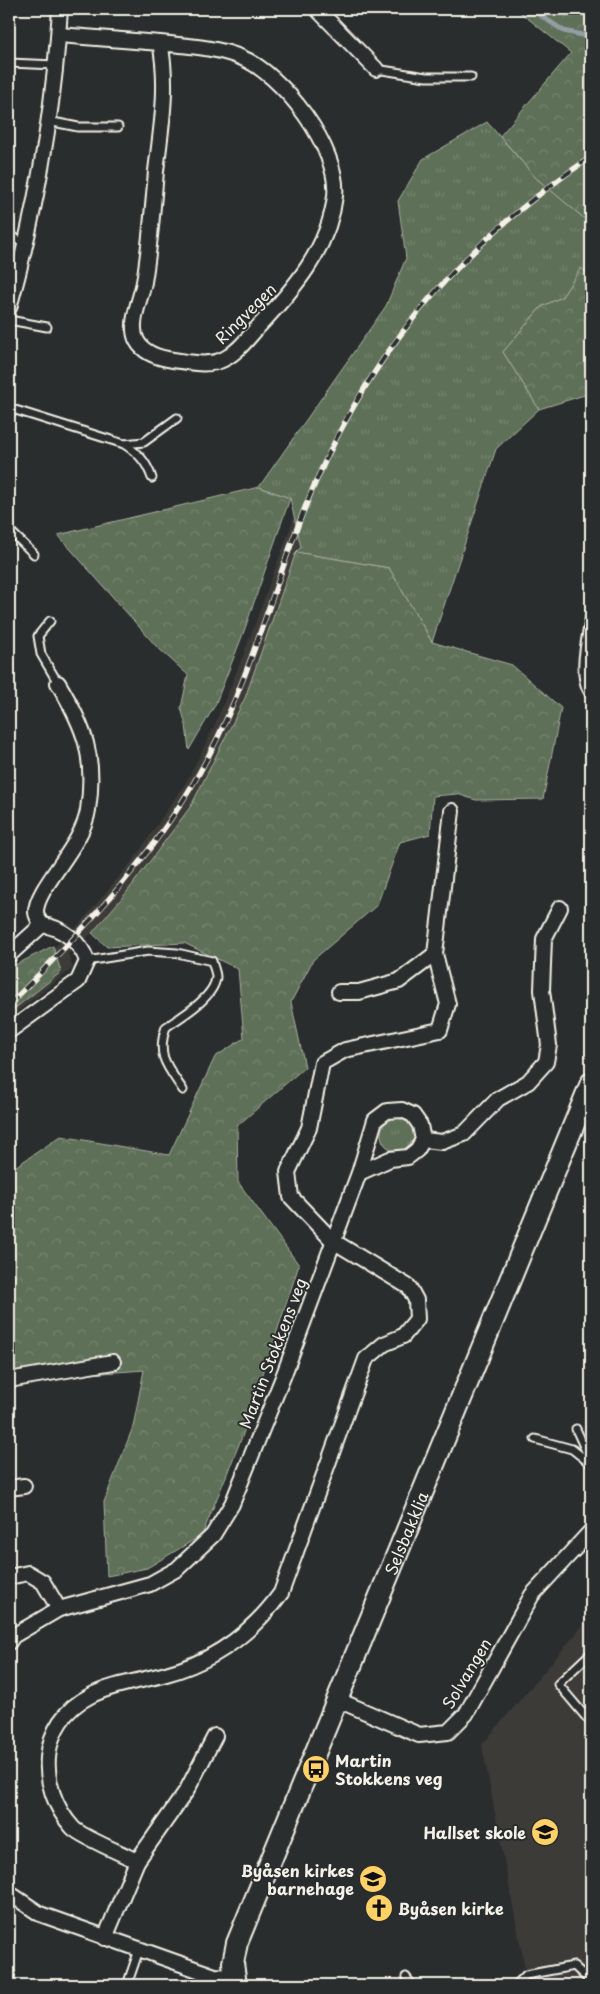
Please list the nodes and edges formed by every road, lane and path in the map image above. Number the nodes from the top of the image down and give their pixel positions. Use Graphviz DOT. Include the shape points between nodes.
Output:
graph roads {
  1 [pos="60,9"];
  2 [pos="317,9"];
  3 [pos="59,35"];
  4 [pos="160,43"];
  5 [pos="9,64"];
  6 [pos="56,65"];
  7 [pos="376,69"];
  8 [pos="471,77"];
  9 [pos="48,121"];
  10 [pos="118,127"];
  11 [pos="9,224"];
  12 [pos="27,245"];
  13 [pos="9,308"];
  14 [pos="9,320"];
  15 [pos="47,327"];
  16 [pos="9,408"];
  17 [pos="177,418"];
  18 [pos="124,444"];
  19 [pos="152,478"];
  20 [pos="9,530"];
  21 [pos="34,554"];
  22 [pos="591,609"];
  23 [pos="50,621"];
  24 [pos="58,683"];
  25 [pos="591,696"];
  26 [pos="452,811"];
  27 [pos="560,908"];
  28 [pos="42,925"];
  29 [pos="435,954"];
  30 [pos="9,955"];
  31 [pos="87,961"];
  32 [pos="338,992"];
  33 [pos="9,1031"];
  34 [pos="591,1083"];
  35 [pos="183,1090"];
  36 [pos="423,1140"];
  37 [pos="359,1173"];
  38 [pos="333,1241"];
  39 [pos="113,1362"];
  40 [pos="9,1380"];
  41 [pos="576,1429"];
  42 [pos="535,1439"];
  43 [pos="591,1463"];
  44 [pos="24,1486"];
  45 [pos="9,1488"];
  46 [pos="589,1539"];
  47 [pos="9,1577"];
  48 [pos="59,1609"];
  49 [pos="9,1642"];
  50 [pos="591,1653"];
  51 [pos="338,1700"];
  52 [pos="591,1723"];
  53 [pos="216,1736"];
  54 [pos="136,1861"];
  55 [pos="10,1896"];
  56 [pos="105,1938"];
  57 [pos="139,1950"];
  58 [pos="406,1977"];
  59 [pos="234,1981"];
  60 [pos="591,1981"];
  61 [pos="127,1985"];
  62 [pos="412,1985"];
  63 [pos="516,1985"];
  1 -- 3 [label="street"];
  2 -- 7 [label="street"];
  3 -- 4 [label="street, Ringvegen"];
  3 -- 6 [label="street"];
  4 -- 4 [label="street, Ringvegen" via="164,78 160,140 145,274 134,320 135,338 154,356 212,363 239,348 297,284 325,234 335,194 334,181 313,125 279,84 240,57 194,46"];
  5 -- 6 [label="lane"];
  6 -- 9 [label="street"];
  7 -- 8 [label="lane" via="426,77"];
  9 -- 10 [label="lane" via="78,127"];
  9 -- 12 [label="street"];
  11 -- 12 [label="lane" via="10,235"];
  12 -- 13 [label="street"];
  14 -- 15 [label="lane"];
  16 -- 18 [label="lane"];
  17 -- 18 [label="lane" via="144,442"];
  18 -- 19 [label="lane" via="140,455"];
  20 -- 21 [label="lane"];
  22 -- 25 [label="lane" via="582,677"];
  23 -- 24 [label="lane" via="38,636 41,654"];
  24 -- 28 [label="street" via="79,718 91,759 88,811 78,840 42,893 36,916"];
  26 -- 29 [label="street"];
  27 -- 36 [label="street" via="544,939 542,990 549,1045 546,1062 528,1082 498,1099 464,1134 442,1142"];
  28 -- 30 [label="street"];
  28 -- 31 [label="street" via="56,927 68,936 85,953"];
  29 -- 32 [label="street" via="399,981 359,992"];
  29 -- 38 [label="street" via="448,1004 440,1030 345,1050 322,1063 309,1128 288,1172 291,1197"];
  31 -- 33 [label="street" via="78,981"];
  31 -- 35 [label="lane" via="148,951 177,953 212,961 216,976 212,989 190,1011 166,1027 160,1044 166,1065"];
  34 -- 51 [label="street, Selsbakklia"];
  36 -- 37 [label="street" via="408,1157 390,1159"];
  36 -- 37 [label="street, Martin Stokkens veg" via="420,1124 413,1115 402,1110 387,1111 375,1120"];
  37 -- 38 [label="street, Martin Stokkens veg"];
  38 -- 48 [label="street, Martin Stokkens veg" via="232,1504 214,1535 177,1569 150,1584"];
  38 -- 54 [label="street" via="409,1287 416,1300 417,1319 402,1336 384,1344 366,1359 281,1593 257,1624 209,1657 168,1674 89,1696 63,1714 50,1741 47,1772 55,1802 74,1829"];
  39 -- 40 [label="street"];
  41 -- 43 [label="lane"];
  42 -- 43 [label="lane" via="572,1449"];
  44 -- 45 [label="street"];
  46 -- 51 [label="street, Solvangen" via="532,1595 466,1714 448,1732 419,1735"];
  47 -- 48 [label="street" via="28,1573 43,1582"];
  48 -- 49 [label="street, Martin Stokkens veg" via="13,1636"];
  50 -- 52 [label="lane" via="558,1684"];
  51 -- 59 [label="street, Selsbakklia" via="236,1943"];
  53 -- 54 [label="street" via="187,1790"];
  54 -- 56 [label="street"];
  55 -- 56 [label="street" via="40,1914"];
  56 -- 57 [label="street"];
  57 -- 59 [label="street"];
  57 -- 61 [label="lane"];
  58 -- 62 [label="lane"];
  60 -- 63 [label="lane" via="574,1966 526,1975"];
}
